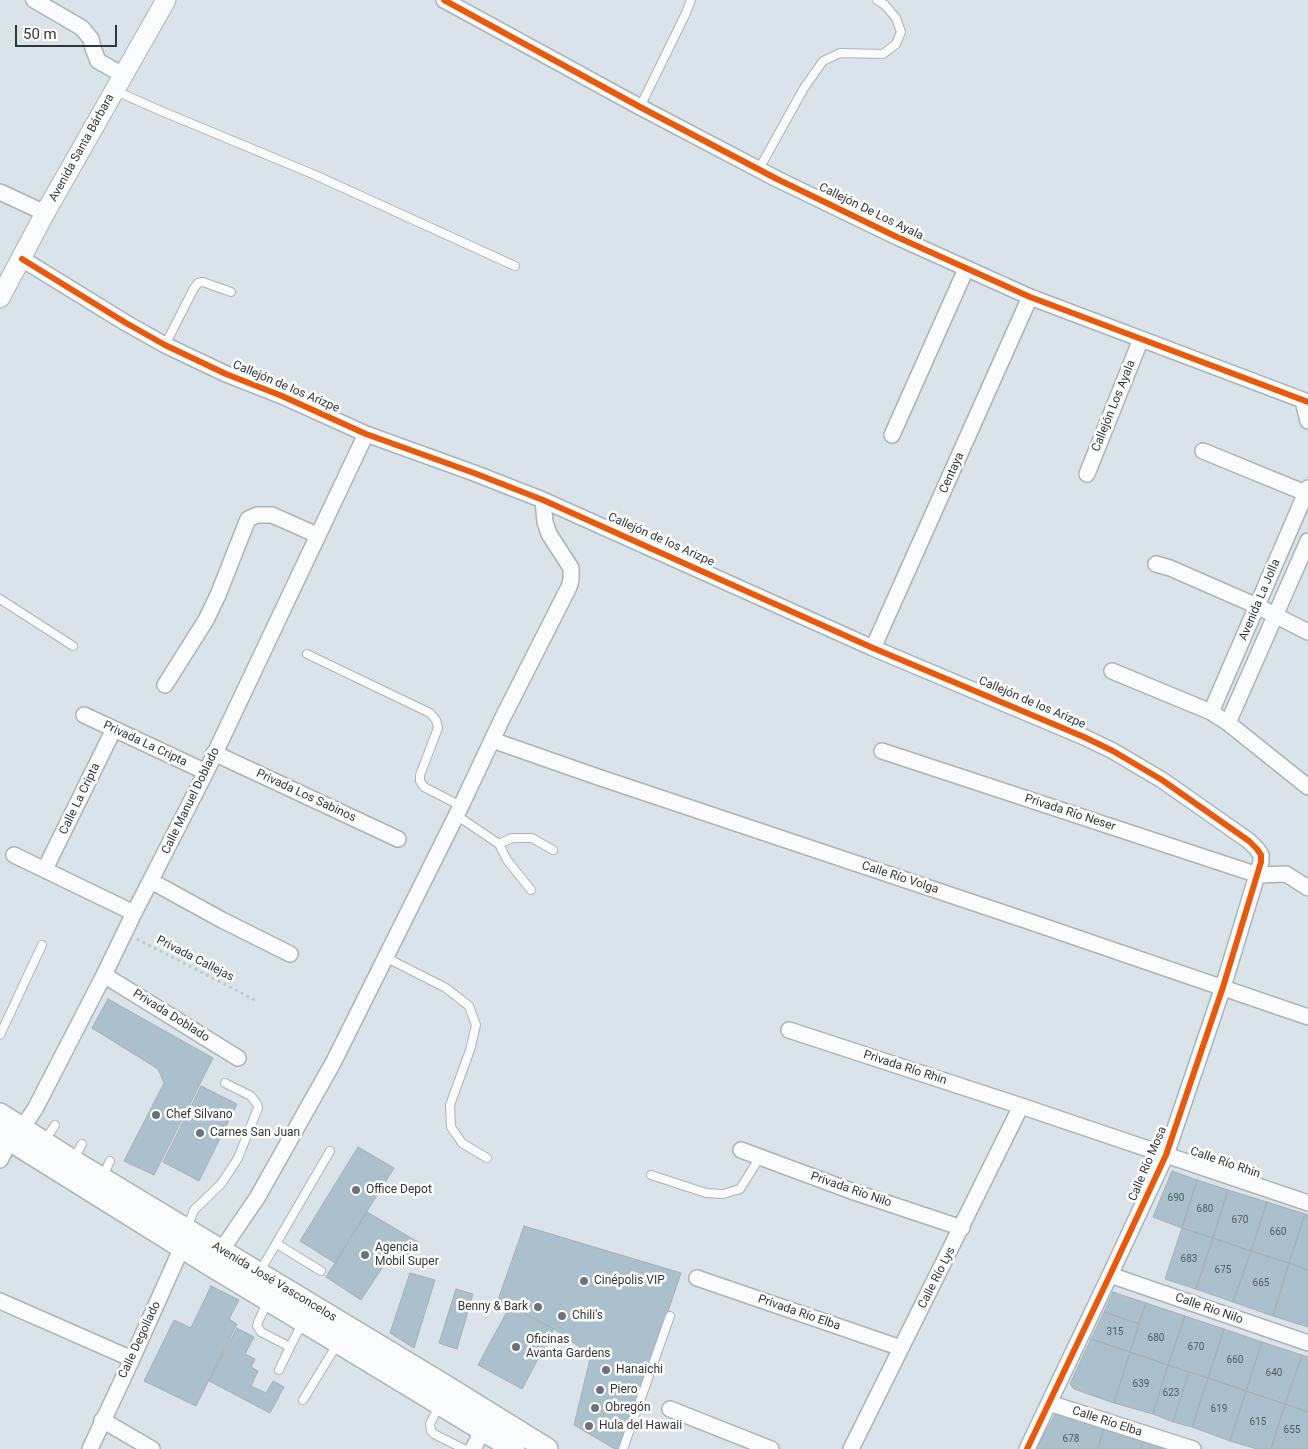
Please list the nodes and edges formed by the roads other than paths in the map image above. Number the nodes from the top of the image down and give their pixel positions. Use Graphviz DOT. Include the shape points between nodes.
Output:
graph roads {
  1 [pos="34,0"];
  2 [pos="166,0"];
  3 [pos="444,0"];
  4 [pos="691,0"];
  5 [pos="877,0"];
  6 [pos="119,83"];
  7 [pos="640,107"];
  8 [pos="759,169"];
  9 [pos="0,192"];
  10 [pos="45,213"];
  11 [pos="22,259"];
  12 [pos="514,266"];
  13 [pos="966,268"];
  14 [pos="231,292"];
  15 [pos="1030,297"];
  16 [pos="0,298"];
  17 [pos="1141,339"];
  18 [pos="165,345"];
  19 [pos="1305,402"];
  20 [pos="1308,421"];
  21 [pos="366,434"];
  22 [pos="892,435"];
  23 [pos="1204,452"];
  24 [pos="1087,474"];
  25 [pos="1307,492"];
  26 [pos="543,500"];
  27 [pos="317,535"];
  28 [pos="1308,541"];
  29 [pos="1156,564"];
  30 [pos="0,599"];
  31 [pos="1258,606"];
  32 [pos="1275,614"];
  33 [pos="1308,632"];
  34 [pos="73,646"];
  35 [pos="873,648"];
  36 [pos="307,654"];
  37 [pos="1112,671"];
  38 [pos="165,685"];
  39 [pos="1211,712"];
  40 [pos="84,715"];
  41 [pos="1228,723"];
  42 [pos="114,729"];
  43 [pos="492,740"];
  44 [pos="882,751"];
  45 [pos="214,753"];
  46 [pos="206,772"];
  47 [pos="1308,787"];
  48 [pos="458,811"];
  49 [pos="398,839"];
  50 [pos="499,844"];
  51 [pos="553,850"];
  52 [pos="14,855"];
  53 [pos="46,870"];
  54 [pos="1258,875"];
  55 [pos="151,881"];
  56 [pos="1308,888"];
  57 [pos="531,890"];
  58 [pos="134,913"];
  59 [pos="42,945"];
  60 [pos="290,954"];
  61 [pos="385,957"];
  62 [pos="104,975"];
  63 [pos="1223,987"];
  64 [pos="1308,1017"];
  65 [pos="789,1030"];
  66 [pos="0,1035"];
  67 [pos="238,1058"];
  68 [pos="225,1084"];
  69 [pos="1021,1106"];
  70 [pos="0,1114"];
  71 [pos="55,1124"];
  72 [pos="11,1134"];
  73 [pos="39,1149"];
  74 [pos="740,1150"];
  75 [pos="330,1152"];
  76 [pos="1166,1155"];
  77 [pos="760,1157"];
  78 [pos="487,1158"];
  79 [pos="0,1160"];
  80 [pos="651,1175"];
  81 [pos="1308,1203"];
  82 [pos="962,1228"];
  83 [pos="184,1238"];
  84 [pos="277,1244"];
  85 [pos="216,1258"];
  86 [pos="321,1271"];
  87 [pos="1110,1276"];
  88 [pos="697,1278"];
  89 [pos="254,1280"];
  90 [pos="273,1292"];
  91 [pos="0,1301"];
  92 [pos="308,1313"];
  93 [pos="670,1316"];
  94 [pos="343,1334"];
  95 [pos="1308,1343"];
  96 [pos="290,1347"];
  97 [pos="901,1348"];
  98 [pos="132,1359"];
  99 [pos="279,1370"];
  100 [pos="436,1394"];
  101 [pos="303,1400"];
  102 [pos="1049,1403"];
  103 [pos="670,1409"];
  104 [pos="102,1420"];
  105 [pos="487,1422"];
  106 [pos="513,1444"];
  107 [pos="90,1449"];
  108 [pos="152,1449"];
  109 [pos="464,1449"];
  110 [pos="473,1449"];
  111 [pos="546,1449"];
  112 [pos="623,1449"];
  113 [pos="771,1449"];
  114 [pos="851,1449"];
  115 [pos="1027,1449"];
  116 [pos="1193,1449"];
  1 -- 6 [label="street" via="82,28 91,39 98,61"];
  2 -- 6 [label="street, Avenida Santa Bárbara"];
  3 -- 7 [label="street, Callejón De Los Ayala"];
  4 -- 7 [label="lane"];
  5 -- 8 [label="lane" via="885,4 896,18 901,32 896,44 883,54 840,53 823,61 804,88"];
  6 -- 10 [label="street, Avenida Santa Bárbara"];
  6 -- 12 [label="lane" via="154,108 315,174"];
  7 -- 8 [label="street, Callejón De Los Ayala"];
  8 -- 13 [label="street, Callejón De Los Ayala"];
  9 -- 10 [label="street"];
  10 -- 11 [label="street, Avenida Santa Bárbara"];
  11 -- 16 [label="street, Avenida Santa Bárbara"];
  11 -- 18 [label="street, Callejón de los Arizpe"];
  13 -- 15 [label="street, Callejón De Los Ayala"];
  13 -- 22 [label="street"];
  14 -- 18 [label="lane" via="198,283"];
  15 -- 17 [label="street, Callejón De Los Ayala"];
  15 -- 35 [label="street, Centaya"];
  17 -- 19 [label="street, Callejón De Los Ayala"];
  17 -- 24 [label="street, Callejón Los Ayala"];
  18 -- 21 [label="street, Callejón de los Arizpe"];
  19 -- 20 [label="street"];
  21 -- 26 [label="street, Callejón de los Arizpe"];
  21 -- 27 [label="street, Calle Manuel Doblado"];
  23 -- 25 [label="street"];
  25 -- 31 [label="street, Avenida La Jolla"];
  26 -- 35 [label="street, Callejón de los Arizpe"];
  26 -- 43 [label="street" via="549,534 571,568 571,580"];
  27 -- 38 [label="street" via="272,515 248,518 218,596"];
  27 -- 45 [label="street, Calle Manuel Doblado"];
  28 -- 32 [label="street, Avenida La Jolla"];
  29 -- 31 [label="street"];
  30 -- 34 [label="lane"];
  31 -- 32 [label="street"];
  31 -- 39 [label="street, Avenida La Jolla"];
  32 -- 33 [label="street"];
  32 -- 41 [label="street, Avenida La Jolla"];
  35 -- 54 [label="street, Callejón de los Arizpe" via="1084,737 1142,767 1249,841 1260,854"];
  36 -- 48 [label="lane" via="430,712 438,728 420,781"];
  37 -- 39 [label="street"];
  39 -- 41 [label="street"];
  40 -- 42 [label="street, Privada La Cripta"];
  41 -- 47 [label="street"];
  42 -- 46 [label="street, Privada La Cripta"];
  42 -- 53 [label="street, Calle La Cripta"];
  43 -- 48 [label="street"];
  43 -- 63 [label="street, Calle Río Volga"];
  44 -- 54 [label="street, Privada Río Neser"];
  45 -- 46 [label="street, Calle Manuel Doblado"];
  45 -- 49 [label="street, Privada Los Sabinos"];
  46 -- 55 [label="street, Calle Manuel Doblado"];
  48 -- 50 [label="lane"];
  48 -- 61 [label="street"];
  50 -- 51 [label="lane" via="512,838 532,838"];
  50 -- 57 [label="lane" via="507,860"];
  52 -- 53 [label="street"];
  53 -- 58 [label="street"];
  54 -- 56 [label="street" via="1286,874"];
  54 -- 63 [label="street, Calle Río Mosa"];
  55 -- 58 [label="street, Calle Manuel Doblado"];
  55 -- 60 [label="street"];
  58 -- 62 [label="street, Calle Manuel Doblado"];
  59 -- 66 [label="lane"];
  61 -- 78 [label="lane" via="446,988 469,1006 476,1025 450,1104 451,1127 462,1143"];
  61 -- 85 [label="street" via="328,1071 258,1198"];
  62 -- 67 [label="street, Privada Doblado"];
  62 -- 72 [label="street, Calle Manuel Doblado" via="79,1033 35,1109"];
  63 -- 64 [label="street, Calle Río Volga"];
  63 -- 76 [label="street, Calle Río Mosa"];
  65 -- 69 [label="street, Privada Río Rhin"];
  68 -- 83 [label="lane" via="251,1096 258,1108 238,1158 221,1184 194,1210"];
  69 -- 76 [label="street, Calle Río Rhin"];
  69 -- 82 [label="street, Calle Río Lys"];
  70 -- 72 [label="main road, Avenida José Vasconcelos"];
  71 -- 73 [label="lane"];
  72 -- 73 [label="main road, Avenida José Vasconcelos"];
  72 -- 79 [label="street, Calle Manuel Doblado"];
  73 -- 83 [label="main road, Avenida José Vasconcelos" via="73,1160 102,1177"];
  74 -- 77 [label="street, Privada Río Nilo"];
  75 -- 84 [label="lane"];
  76 -- 81 [label="street, Calle Río Rhin"];
  76 -- 87 [label="street, Calle Río Mosa"];
  77 -- 80 [label="lane" via="740,1189 723,1194 706,1193"];
  77 -- 82 [label="street, Privada Río Nilo"];
  82 -- 97 [label="street, Calle Río Lys"];
  83 -- 85 [label="main road, Avenida José Vasconcelos"];
  83 -- 98 [label="street, Calle Degollado"];
  84 -- 86 [label="lane"];
  84 -- 89 [label="lane"];
  85 -- 89 [label="main road, Avenida José Vasconcelos"];
  87 -- 95 [label="street, Calle Rio Nilo"];
  87 -- 102 [label="street, Calle Río Mosa"];
  88 -- 97 [label="street, Privada Río Elba"];
  89 -- 90 [label="main road, Avenida José Vasconcelos"];
  90 -- 92 [label="main road, Avenida José Vasconcelos"];
  90 -- 96 [label="lane" via="258,1322 258,1329"];
  91 -- 98 [label="street"];
  92 -- 94 [label="main road, Avenida José Vasconcelos"];
  92 -- 96 [label="lane"];
  93 -- 112 [label="lane"];
  94 -- 100 [label="main road, Avenida José Vasconcelos"];
  94 -- 101 [label="lane"];
  96 -- 99 [label="lane"];
  97 -- 114 [label="street, Calle Río Lys"];
  98 -- 104 [label="street, Calle Degollado"];
  100 -- 105 [label="main road, Avenida José Vasconcelos"];
  100 -- 109 [label="lane" via="431,1431"];
  102 -- 115 [label="street, Calle Río Mosa"];
  102 -- 116 [label="street, Calle Río Elba"];
  103 -- 113 [label="street"];
  104 -- 107 [label="street, Calle Degollado"];
  104 -- 108 [label="street"];
  105 -- 106 [label="main road, Avenida José Vasconcelos"];
  105 -- 110 [label="street"];
  106 -- 111 [label="main road, Avenida José Vasconcelos"];
}
